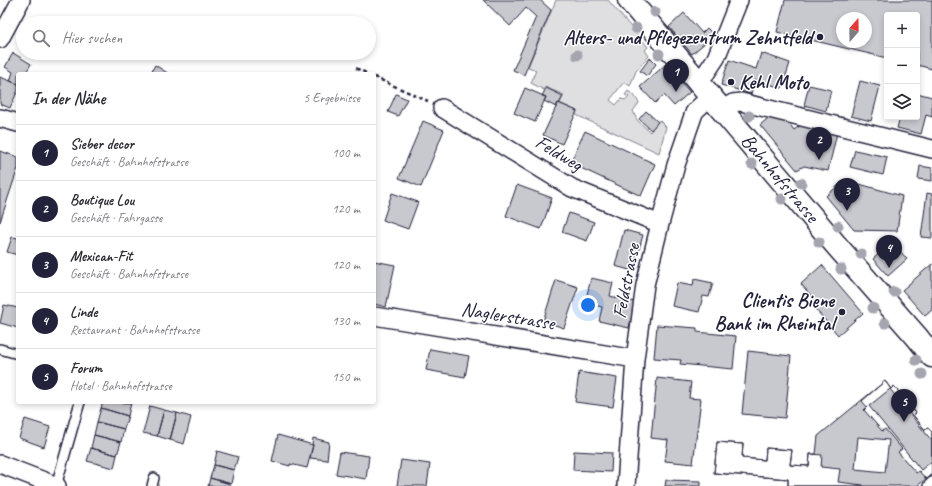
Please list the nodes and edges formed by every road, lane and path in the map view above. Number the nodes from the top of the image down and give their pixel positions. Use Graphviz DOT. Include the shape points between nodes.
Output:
graph roads {
  1 [pos="21,0"];
  2 [pos="629,0"];
  3 [pos="739,0"];
  4 [pos="0,39"];
  5 [pos="356,68"];
  6 [pos="364,72"];
  7 [pos="376,78"];
  8 [pos="696,80"];
  9 [pos="716,103"];
  10 [pos="442,108"];
  11 [pos="0,118"];
  12 [pos="16,122"];
  13 [pos="932,149"];
  14 [pos="660,224"];
  15 [pos="376,316"];
  16 [pos="0,349"];
  17 [pos="16,353"];
  18 [pos="932,356"];
  19 [pos="635,359"];
  20 [pos="79,404"];
  21 [pos="0,464"];
  22 [pos="932,482"];
  23 [pos="56,486"];
  24 [pos="626,486"];
  25 [pos="928,486"];
  1 -- 4 [label="street"];
  2 -- 8 [label="main road, Bahnhofstrasse"];
  3 -- 8 [label="street" via="716,58 706,72"];
  5 -- 6 [label="path"];
  7 -- 10 [label="path"];
  8 -- 9 [label="main road, Bahnhofstrasse"];
  9 -- 13 [label="street, Feldstrasse" via="741,102"];
  9 -- 14 [label="street, Feldstrasse" via="694,113"];
  9 -- 18 [label="main road, Bahnhofstrasse"];
  10 -- 14 [label="street, Feldweg" via="572,188"];
  11 -- 12 [label="street"];
  14 -- 19 [label="street, Feldstrasse" via="645,285"];
  15 -- 19 [label="street, Naglerstrasse"];
  16 -- 17 [label="lane"];
  19 -- 24 [label="street, Feldstrasse"];
  20 -- 23 [label="lane"];
  21 -- 23 [label="street"];
  22 -- 25 [label="lane"];
}
